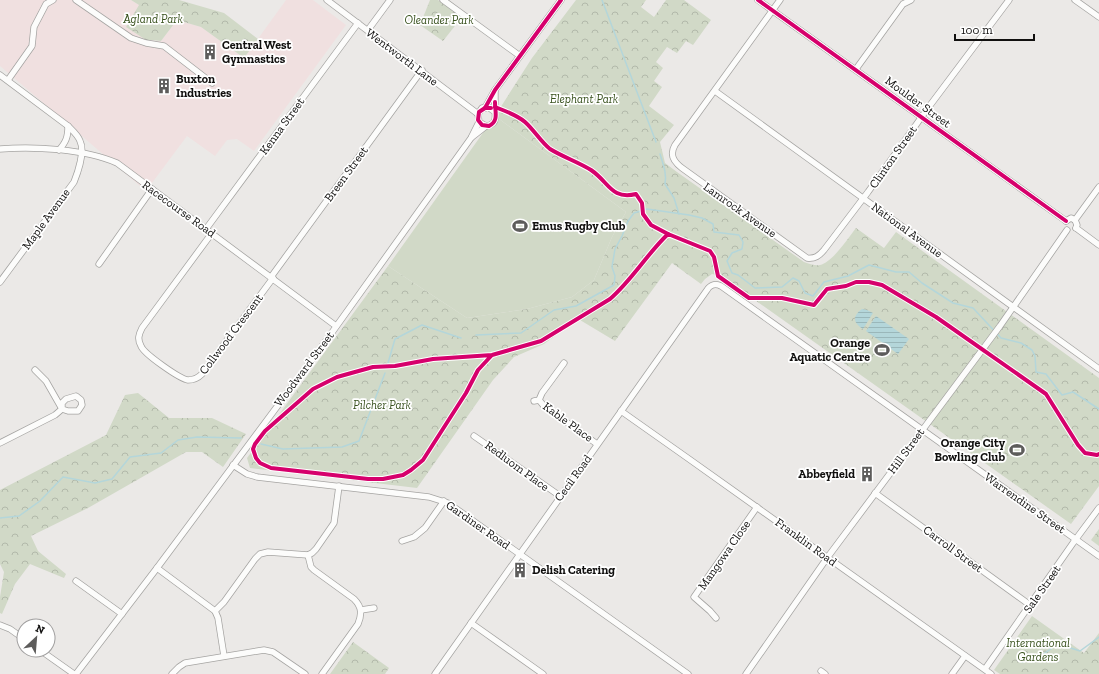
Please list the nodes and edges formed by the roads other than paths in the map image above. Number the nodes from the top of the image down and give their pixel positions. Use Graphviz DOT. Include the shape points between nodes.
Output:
graph roads {
  1 [pos="53,0"];
  2 [pos="76,0"];
  3 [pos="326,0"];
  4 [pos="390,0"];
  5 [pos="443,0"];
  6 [pos="561,0"];
  7 [pos="758,0"];
  8 [pos="780,0"];
  9 [pos="911,0"];
  10 [pos="1009,0"];
  11 [pos="1075,0"];
  12 [pos="773,10"];
  13 [pos="1099,17"];
  14 [pos="358,23"];
  15 [pos="368,30"];
  16 [pos="520,56"];
  17 [pos="856,69"];
  18 [pos="422,70"];
  19 [pos="0,75"];
  20 [pos="8,80"];
  21 [pos="212,83"];
  22 [pos="495,90"];
  23 [pos="715,91"];
  24 [pos="485,108"];
  25 [pos="495,112"];
  26 [pos="478,114"];
  27 [pos="922,117"];
  28 [pos="479,122"];
  29 [pos="68,126"];
  30 [pos="486,126"];
  31 [pos="471,138"];
  32 [pos="0,149"];
  33 [pos="60,150"];
  34 [pos="81,153"];
  35 [pos="1099,187"];
  36 [pos="152,188"];
  37 [pos="864,198"];
  38 [pos="1075,220"];
  39 [pos="1066,221"];
  40 [pos="1076,228"];
  41 [pos="206,229"];
  42 [pos="1067,230"];
  43 [pos="212,234"];
  44 [pos="1099,245"];
  45 [pos="99,264"];
  46 [pos="272,278"];
  47 [pos="0,282"];
  48 [pos="715,284"];
  49 [pos="1013,307"];
  50 [pos="336,326"];
  51 [pos="564,362"];
  52 [pos="1099,369"];
  53 [pos="35,370"];
  54 [pos="621,411"];
  55 [pos="922,429"];
  56 [pos="474,436"];
  57 [pos="0,443"];
  58 [pos="597,444"];
  59 [pos="233,465"];
  60 [pos="339,486"];
  61 [pos="875,493"];
  62 [pos="560,496"];
  63 [pos="444,501"];
  64 [pos="757,507"];
  65 [pos="1099,508"];
  66 [pos="1076,539"];
  67 [pos="402,541"];
  68 [pos="519,554"];
  69 [pos="308,555"];
  70 [pos="1099,556"];
  71 [pos="827,558"];
  72 [pos="157,568"];
  73 [pos="76,581"];
  74 [pos="1030,605"];
  75 [pos="374,608"];
  76 [pos="361,610"];
  77 [pos="215,611"];
  78 [pos="122,614"];
  79 [pos="716,618"];
  80 [pos="472,622"];
  81 [pos="0,624"];
  82 [pos="16,633"];
  83 [pos="224,656"];
  84 [pos="966,656"];
  85 [pos="52,658"];
  86 [pos="985,669"];
  87 [pos="75,674"];
  88 [pos="172,674"];
  89 [pos="305,674"];
  90 [pos="322,674"];
  91 [pos="434,674"];
  92 [pos="543,674"];
  93 [pos="688,674"];
  94 [pos="746,674"];
  95 [pos="952,674"];
  96 [pos="991,674"];
  1 -- 20 [label="street" via="46,4 34,27 32,46"];
  2 -- 21 [label="street" via="131,38 164,46"];
  3 -- 14 [label="street, Wentworth Lane"];
  4 -- 15 [label="street"];
  5 -- 16 [label="street"];
  6 -- 16 [label="street"];
  7 -- 12 [label="street, Moulder Street"];
  8 -- 12 [label="street"];
  9 -- 17 [label="street" via="903,4"];
  10 -- 27 [label="street, Clinton Street"];
  11 -- 13 [label="street"];
  12 -- 17 [label="street, Moulder Street"];
  12 -- 23 [label="street"];
  14 -- 15 [label="street, Wentworth Lane"];
  14 -- 41 [label="street, Kenna Street"];
  15 -- 18 [label="street, Wentworth Lane"];
  16 -- 22 [label="street"];
  17 -- 27 [label="street, Moulder Street"];
  18 -- 26 [label="street, Wentworth Lane"];
  18 -- 46 [label="street, Breen Street"];
  19 -- 20 [label="street"];
  20 -- 29 [label="street"];
  22 -- 24 [label="street"];
  22 -- 25 [label="street"];
  23 -- 37 [label="street, National Avenue"];
  23 -- 37 [label="street, Lamrock Avenue" via="673,148 672,158 676,164 807,258 812,259 820,255"];
  24 -- 25 [label="street" via="491,108"];
  24 -- 26 [label="street"];
  25 -- 30 [label="street" via="495,121"];
  26 -- 28 [label="street"];
  27 -- 37 [label="street, Clinton Street"];
  27 -- 39 [label="street, Moulder Street"];
  28 -- 30 [label="street"];
  28 -- 31 [label="street, Woodward Street"];
  29 -- 33 [label="street" via="66,142"];
  29 -- 34 [label="street" via="81,142"];
  30 -- 31 [label="street, Woodward Street"];
  31 -- 50 [label="street, Woodward Street"];
  32 -- 33 [label="street, Racecourse Road"];
  33 -- 34 [label="street, Racecourse Road"];
  34 -- 36 [label="street, Racecourse Road" via="97,155 116,163"];
  34 -- 47 [label="street, Maple Avenue" via="78,174 74,182"];
  35 -- 38 [label="street"];
  36 -- 41 [label="street, Racecourse Road"];
  36 -- 45 [label="street"];
  37 -- 49 [label="street, National Avenue"];
  38 -- 39 [label="street" via="1071,218"];
  38 -- 40 [label="street"];
  39 -- 42 [label="street"];
  40 -- 42 [label="street"];
  40 -- 44 [label="street"];
  41 -- 43 [label="street, Racecourse Road"];
  42 -- 49 [label="street, Hill Street"];
  43 -- 46 [label="street, Racecourse Road"];
  43 -- 46 [label="street, Collwood Crescent" via="139,334 139,342 143,349 180,378 188,380 202,374"];
  46 -- 50 [label="street, Racecourse Road"];
  48 -- 54 [label="street, Cecil Road" via="707,290"];
  48 -- 55 [label="street, Warrendine Street"];
  49 -- 52 [label="street, National Avenue"];
  49 -- 55 [label="street, Hill Street"];
  50 -- 59 [label="street, Woodward Street"];
  51 -- 58 [label="street, Kable Place" via="537,401"];
  53 -- 57 [label="street" via="62,409"];
  54 -- 58 [label="street, Cecil Road"];
  54 -- 64 [label="street, Franklin Road"];
  55 -- 61 [label="street, Hill Street"];
  55 -- 66 [label="street, Warrendine Street"];
  56 -- 62 [label="street, Redluom Place"];
  58 -- 62 [label="street, Cecil Road"];
  59 -- 60 [label="street, Gardiner Road" via="257,477"];
  59 -- 72 [label="street, Woodward Street"];
  60 -- 63 [label="street, Gardiner Road"];
  60 -- 69 [label="street" via="334,523 316,549"];
  61 -- 71 [label="street, Hill Street"];
  61 -- 74 [label="street, Carroll Street"];
  62 -- 68 [label="street, Cecil Road"];
  63 -- 67 [label="street" via="425,528 414,537"];
  63 -- 68 [label="street, Gardiner Road"];
  64 -- 71 [label="street, Franklin Road"];
  64 -- 79 [label="street, Mangowa Close" via="694,597"];
  65 -- 66 [label="street, Sale Street"];
  66 -- 70 [label="street, Warrendine Street"];
  66 -- 74 [label="street, Sale Street"];
  68 -- 80 [label="street, Cecil Road"];
  68 -- 93 [label="street, Gardiner Road"];
  69 -- 76 [label="street" via="311,567 354,599"];
  69 -- 77 [label="street" via="268,552 260,554"];
  71 -- 84 [label="street, Franklin Road"];
  71 -- 94 [label="street, Hill Street"];
  72 -- 77 [label="street"];
  72 -- 78 [label="street, Woodward Street"];
  73 -- 78 [label="street"];
  74 -- 86 [label="street, Sale Street"];
  75 -- 76 [label="street"];
  76 -- 90 [label="street" via="358,624"];
  77 -- 83 [label="street"];
  78 -- 87 [label="street, Woodward Street"];
  80 -- 91 [label="street, Cecil Road"];
  80 -- 92 [label="street"];
  81 -- 82 [label="street"];
  83 -- 88 [label="street" via="185,663"];
  83 -- 89 [label="street" via="268,650"];
  84 -- 86 [label="street, Franklin Road"];
  84 -- 95 [label="street"];
  85 -- 87 [label="street"];
  86 -- 96 [label="street, Franklin Road"];
}
